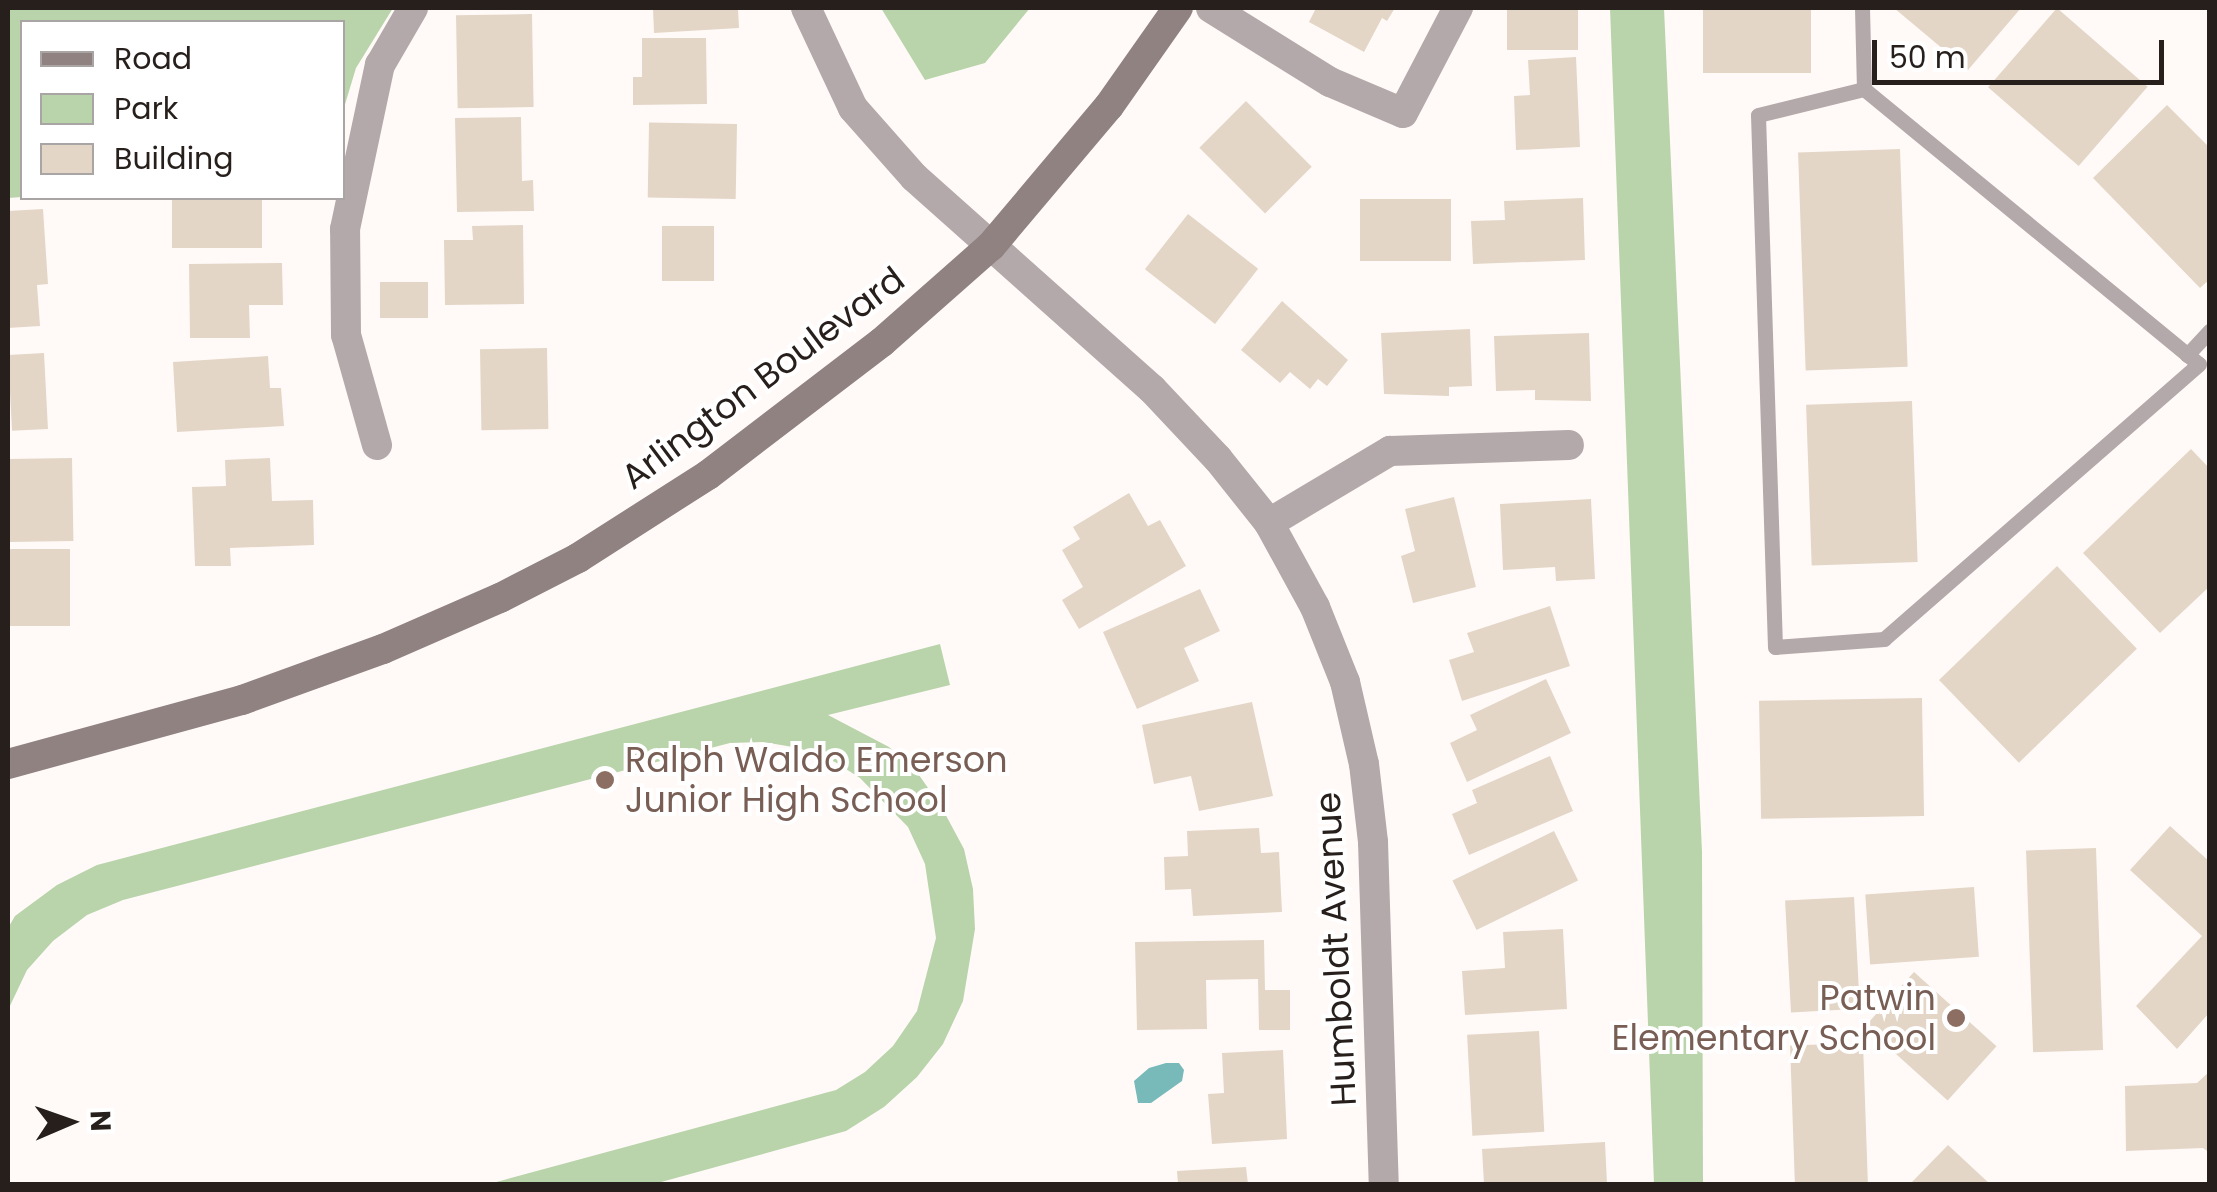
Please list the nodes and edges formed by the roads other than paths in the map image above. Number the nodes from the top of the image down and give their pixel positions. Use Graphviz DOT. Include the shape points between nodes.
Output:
graph roads {
  1 [pos="413,8"];
  2 [pos="806,8"];
  3 [pos="1178,8"];
  4 [pos="1211,8"];
  5 [pos="1458,8"];
  6 [pos="1862,8"];
  7 [pos="1864,89"];
  8 [pos="990,246"];
  9 [pos="2210,330"];
  10 [pos="2187,354"];
  11 [pos="378,445"];
  12 [pos="1568,445"];
  13 [pos="1269,523"];
  14 [pos="8,764"];
  15 [pos="1384,1184"];
  1 -- 11 [label="street" via="380,65 344,229 346,335"];
  2 -- 8 [label="street, Humboldt Avenue" via="853,108 914,177"];
  3 -- 8 [label="street, Arlington Boulevard" via="1109,106"];
  4 -- 5 [label="street" via="1330,82 1403,113"];
  6 -- 7 [label="lane"];
  7 -- 10 [label="lane"];
  7 -- 10 [label="lane" via="1758,114 1775,648 1884,639 2199,364"];
  8 -- 13 [label="street, Humboldt Avenue" via="1152,389"];
  8 -- 14 [label="street, Arlington Boulevard" via="882,342 708,475 578,558 383,650 242,700"];
  9 -- 10 [label="lane"];
  12 -- 13 [label="street" via="1390,452"];
  13 -- 15 [label="street, Humboldt Avenue" via="1315,607 1345,682 1364,764 1373,842"];
}
